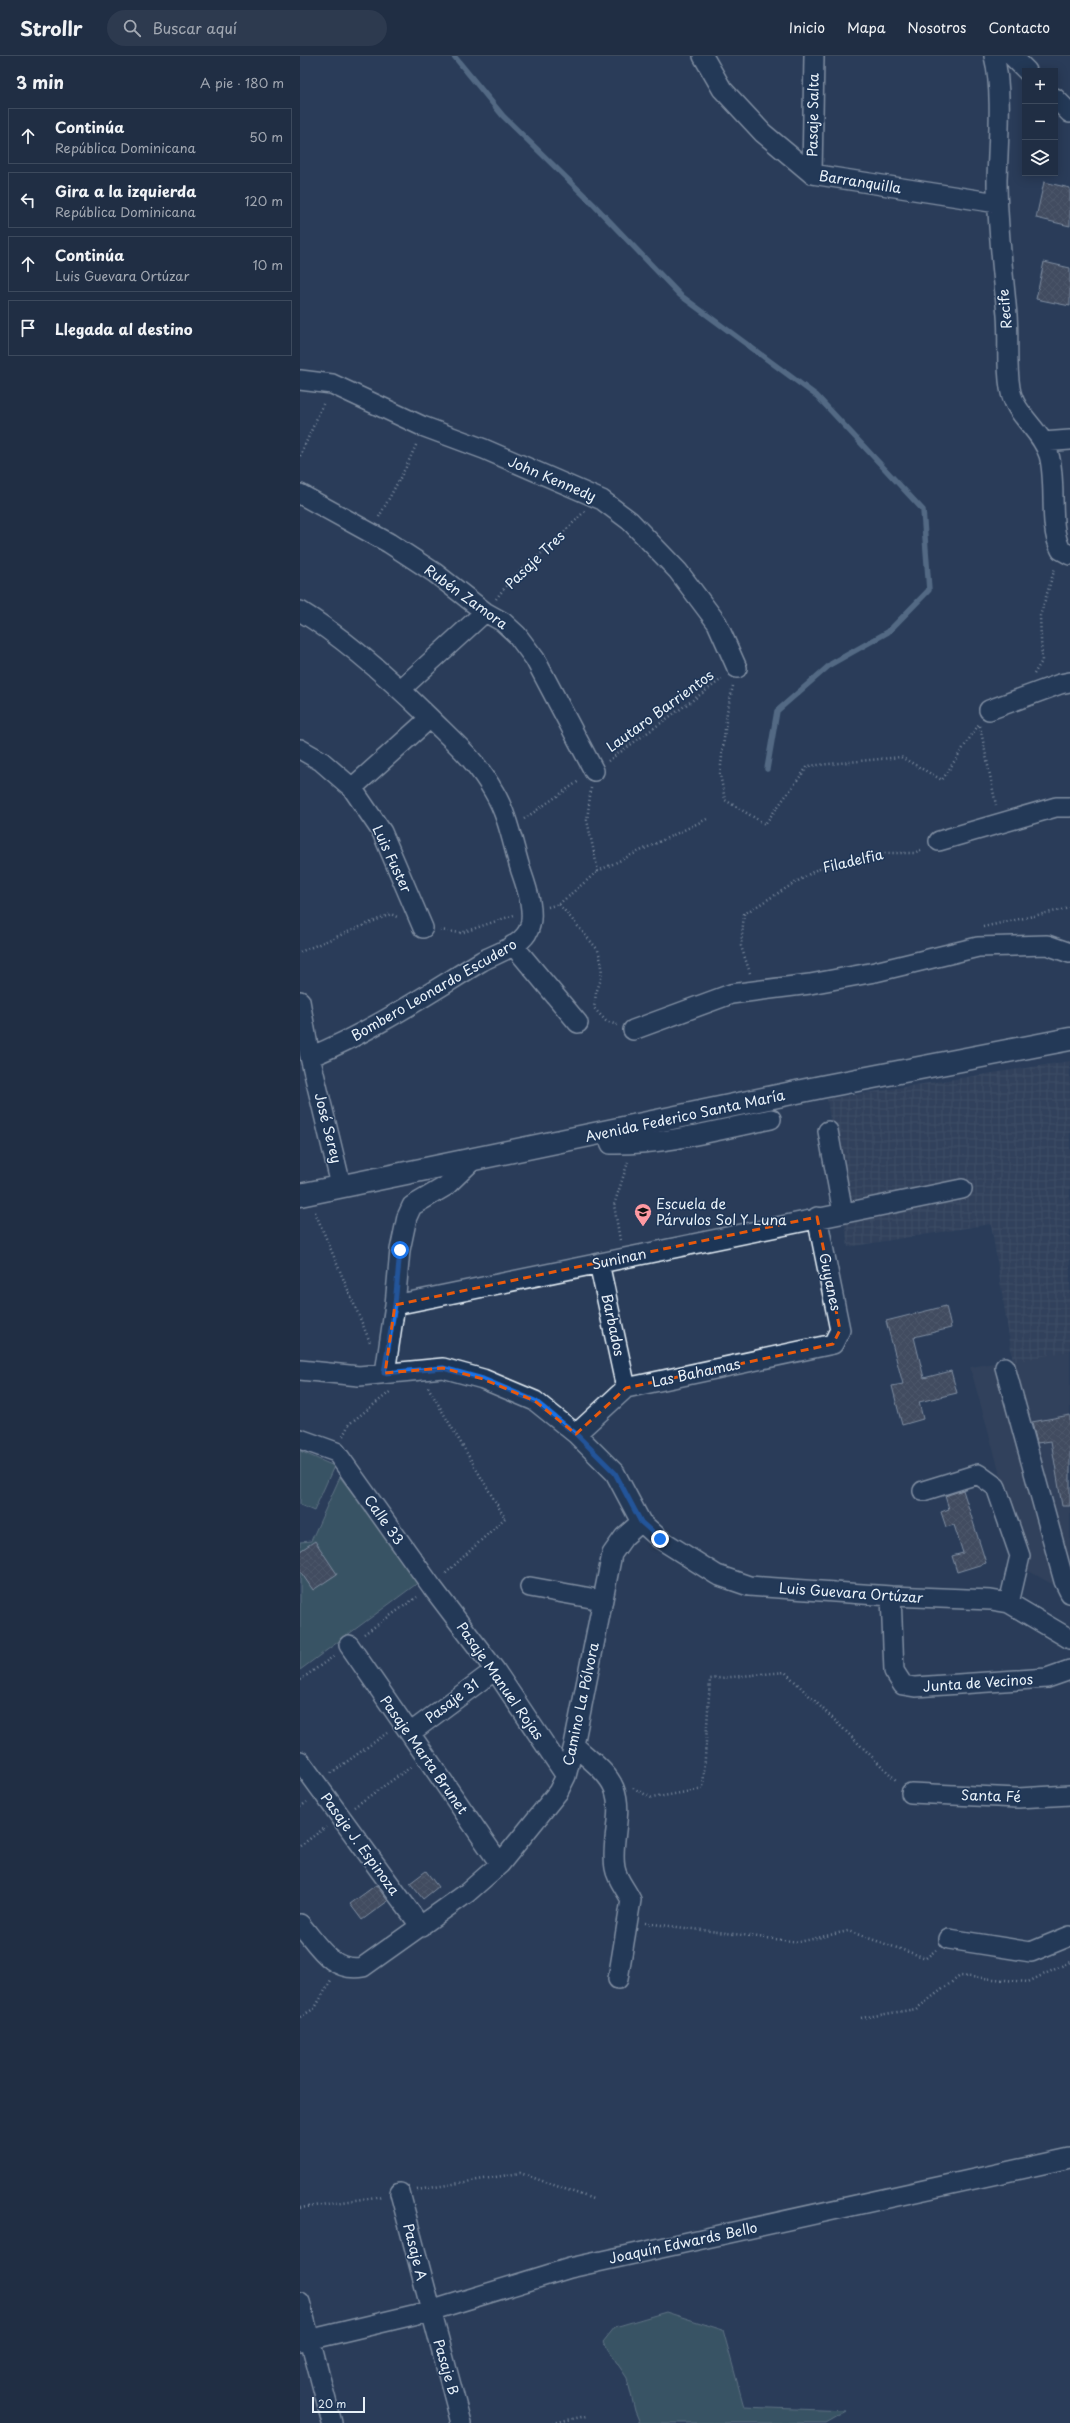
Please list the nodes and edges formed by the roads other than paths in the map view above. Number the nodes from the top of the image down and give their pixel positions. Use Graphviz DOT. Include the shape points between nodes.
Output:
graph roads {
  1 [pos="703,56"];
  2 [pos="814,56"];
  3 [pos="994,56"];
  4 [pos="1012,56"];
  5 [pos="1024,68"];
  6 [pos="1058,101"];
  7 [pos="1070,113"];
  8 [pos="812,174"];
  9 [pos="997,203"];
  10 [pos="300,380"];
  11 [pos="1070,440"];
  12 [pos="1044,442"];
  13 [pos="300,494"];
  14 [pos="1065,553"];
  15 [pos="300,611"];
  16 [pos="485,612"];
  17 [pos="737,668"];
  18 [pos="1070,682"];
  19 [pos="401,688"];
  20 [pos="984,717"];
  21 [pos="430,718"];
  22 [pos="300,749"];
  23 [pos="594,771"];
  24 [pos="352,788"];
  25 [pos="1070,807"];
  26 [pos="939,841"];
  27 [pos="423,928"];
  28 [pos="513,945"];
  29 [pos="1070,953"];
  30 [pos="300,1001"];
  31 [pos="302,1022"];
  32 [pos="578,1023"];
  33 [pos="633,1030"];
  34 [pos="1070,1039"];
  35 [pos="310,1057"];
  36 [pos="771,1119"];
  37 [pos="828,1131"];
  38 [pos="606,1132"];
  39 [pos="473,1160"];
  40 [pos="342,1185"];
  41 [pos="962,1190"];
  42 [pos="306,1200"];
  43 [pos="843,1213"];
  44 [pos="817,1218"];
  45 [pos="599,1263"];
  46 [pos="395,1305"];
  47 [pos="833,1344"];
  48 [pos="1005,1367"];
  49 [pos="300,1370"];
  50 [pos="389,1382"];
  51 [pos="626,1388"];
  52 [pos="576,1434"];
  53 [pos="300,1439"];
  54 [pos="923,1491"];
  55 [pos="641,1522"];
  56 [pos="432,1587"];
  57 [pos="530,1587"];
  58 [pos="1070,1593"];
  59 [pos="891,1596"];
  60 [pos="602,1600"];
  61 [pos="1009,1603"];
  62 [pos="1070,1639"];
  63 [pos="349,1645"];
  64 [pos="495,1670"];
  65 [pos="1070,1670"];
  66 [pos="406,1728"];
  67 [pos="574,1745"];
  68 [pos="300,1761"];
  69 [pos="566,1776"];
  70 [pos="911,1793"];
  71 [pos="1070,1795"];
  72 [pos="500,1864"];
  73 [pos="300,1924"];
  74 [pos="421,1927"];
  75 [pos="1070,1936"];
  76 [pos="949,1940"];
  77 [pos="618,1979"];
  78 [pos="1070,2158"];
  79 [pos="400,2193"];
  80 [pos="300,2302"];
  81 [pos="430,2311"];
  82 [pos="305,2341"];
  83 [pos="332,2423"];
  84 [pos="461,2423"];
  1 -- 8 [label="street, Barranquilla" via="722,89 763,133"];
  2 -- 8 [label="street, Pasaje Salta"];
  3 -- 9 [label="street, Recife" via="998,100"];
  4 -- 5 [label="street"];
  6 -- 7 [label="street"];
  8 -- 9 [label="street, Barranquilla"];
  9 -- 12 [label="street, Recife" via="1007,316 1010,388 1017,408"];
  10 -- 17 [label="street, John Kennedy" via="332,384 422,426 484,449 602,500 630,521 678,571 717,623"];
  11 -- 12 [label="street"];
  12 -- 14 [label="street, Recife" via="1052,477 1056,539"];
  13 -- 16 [label="street, Rubén Zamora" via="370,531 435,573"];
  15 -- 19 [label="street, Bombero Leonardo Escudero"];
  16 -- 19 [label="street"];
  16 -- 23 [label="street, Rubén Zamora" via="508,627 535,659"];
  18 -- 20 [label="street"];
  19 -- 21 [label="street, Bombero Leonardo Escudero"];
  21 -- 24 [label="street"];
  21 -- 28 [label="street, Bombero Leonardo Escudero" via="457,742 495,794 529,895 531,925 526,934"];
  22 -- 24 [label="street, Luis Fuster" via="321,761"];
  24 -- 27 [label="street, Luis Fuster" via="382,832"];
  25 -- 26 [label="street" via="1056,807"];
  28 -- 32 [label="street"];
  28 -- 35 [label="street, Bombero Leonardo Escudero" via="369,1030"];
  29 -- 33 [label="street" via="1047,944 978,947 875,972 810,984 731,994"];
  30 -- 31 [label="street, José Serey"];
  31 -- 35 [label="street, José Serey"];
  34 -- 38 [label="main road, Avenida Federico Santa María"];
  35 -- 40 [label="street, José Serey"];
  36 -- 38 [label="street" via="681,1138 634,1144 611,1144"];
  37 -- 43 [label="street"];
  38 -- 39 [label="main road, Avenida Federico Santa María"];
  39 -- 40 [label="main road, Avenida Federico Santa María"];
  39 -- 46 [label="street" via="446,1186 412,1206 400,1250"];
  40 -- 42 [label="main road, Avenida Federico Santa María"];
  41 -- 43 [label="street, Suninan"];
  43 -- 44 [label="street, Suninan"];
  44 -- 45 [label="street, Suninan"];
  44 -- 47 [label="street, Guyanes" via="840,1330"];
  45 -- 46 [label="street, Suninan"];
  45 -- 51 [label="street, Barbados"];
  46 -- 50 [label="street"];
  47 -- 51 [label="street, Las Bahamas"];
  48 -- 58 [label="street" via="1064,1581"];
  49 -- 50 [label="street"];
  50 -- 52 [label="street" via="418,1370 443,1368 483,1379 535,1401"];
  51 -- 52 [label="street"];
  52 -- 55 [label="street" via="615,1473"];
  53 -- 56 [label="street, Calle 33" via="336,1452"];
  54 -- 61 [label="street" via="978,1474 996,1487 1020,1556"];
  55 -- 59 [label="street, Luis Guevara Ortúzar" via="689,1559 717,1575 749,1586"];
  55 -- 60 [label="street, Camino La Pólvora" via="624,1537 612,1554"];
  56 -- 64 [label="street, Pasaje Manuel Rojas"];
  57 -- 60 [label="street"];
  59 -- 61 [label="street, Luis Guevara Ortúzar"];
  59 -- 65 [label="street, Junta de Vecinos" via="894,1671 903,1685 916,1688 1048,1678"];
  60 -- 67 [label="street, Camino La Pólvora"];
  61 -- 62 [label="street, Luis Guevara Ortúzar"];
  63 -- 66 [label="street, Pasaje Marta Brunet"];
  64 -- 66 [label="street, Pasaje 31"];
  64 -- 69 [label="street, Pasaje Manuel Rojas"];
  66 -- 72 [label="street, Pasaje Marta Brunet"];
  67 -- 69 [label="street, Camino La Pólvora"];
  67 -- 77 [label="street" via="607,1776 618,1801 614,1866 617,1878 631,1900"];
  68 -- 74 [label="street, Pasaje J. Espinoza"];
  69 -- 72 [label="street, Camino La Pólvora" via="545,1810"];
  70 -- 71 [label="street, Santa Fé" via="1018,1798"];
  72 -- 74 [label="street, Camino La Pólvora" via="467,1893"];
  73 -- 74 [label="street, Camino La Pólvora" via="329,1957 339,1965 352,1969 364,1967"];
  75 -- 76 [label="street" via="1031,1952"];
  78 -- 81 [label="street, Joaquín Edwards Bello" via="570,2268"];
  79 -- 81 [label="street, Pasaje A"];
  80 -- 82 [label="street"];
  81 -- 82 [label="street, Joaquín Edwards Bello"];
  81 -- 84 [label="street, Pasaje B"];
  82 -- 83 [label="street"];
}
